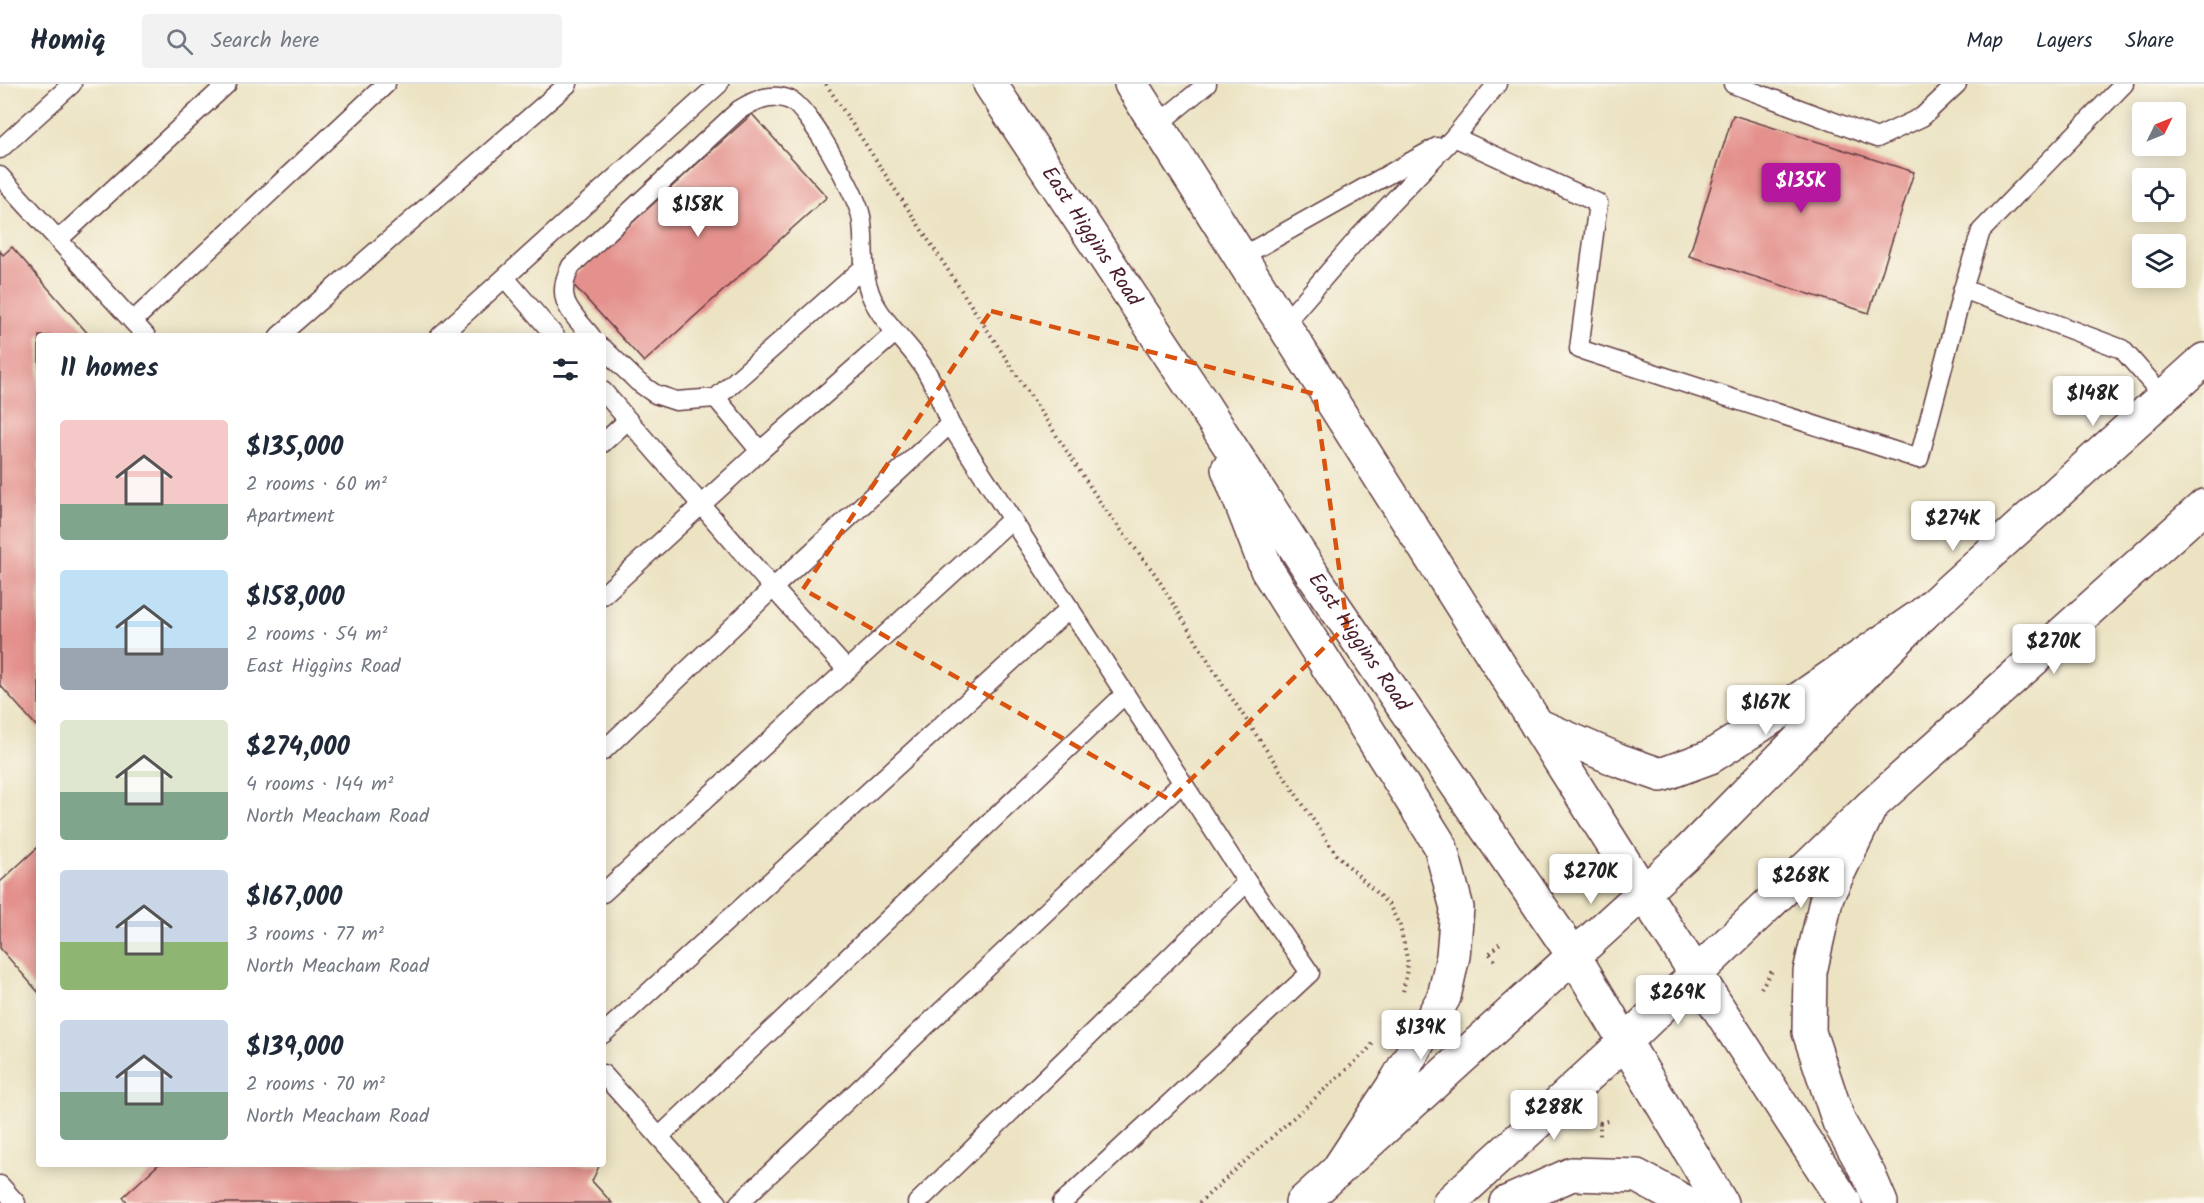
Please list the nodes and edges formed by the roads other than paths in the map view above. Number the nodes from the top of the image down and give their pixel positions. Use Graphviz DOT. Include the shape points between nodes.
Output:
graph roads {
  1 [pos="72,84"];
  2 [pos="227,84"];
  3 [pos="386,84"];
  4 [pos="568,84"];
  5 [pos="720,84"];
  6 [pos="990,84"];
  7 [pos="1131,84"];
  8 [pos="1207,84"];
  9 [pos="1497,84"];
  10 [pos="1733,84"];
  11 [pos="1957,84"];
  12 [pos="2124,84"];
  13 [pos="1157,125"];
  14 [pos="1454,137"];
  15 [pos="0,148"];
  16 [pos="0,176"];
  17 [pos="58,240"];
  18 [pos="1241,257"];
  19 [pos="863,268"];
  20 [pos="505,278"];
  21 [pos="1963,289"];
  22 [pos="133,321"];
  23 [pos="1282,326"];
  24 [pos="143,333"];
  25 [pos="282,333"];
  26 [pos="443,333"];
  27 [pos="552,333"];
  28 [pos="589,333"];
  29 [pos="895,333"];
  30 [pos="606,351"];
  31 [pos="2204,360"];
  32 [pos="606,394"];
  33 [pos="2164,397"];
  34 [pos="716,398"];
  35 [pos="1202,403"];
  36 [pos="628,420"];
  37 [pos="950,424"];
  38 [pos="606,440"];
  39 [pos="760,451"];
  40 [pos="701,505"];
  41 [pos="2204,506"];
  42 [pos="1012,519"];
  43 [pos="773,588"];
  44 [pos="606,592"];
  45 [pos="1070,608"];
  46 [pos="1923,614"];
  47 [pos="847,670"];
  48 [pos="1125,694"];
  49 [pos="1537,726"];
  50 [pos="606,748"];
  51 [pos="1182,783"];
  52 [pos="1871,806"];
  53 [pos="1247,882"];
  54 [pos="606,891"];
  55 [pos="1643,892"];
  56 [pos="1574,956"];
  57 [pos="1696,974"];
  58 [pos="606,1031"];
  59 [pos="1625,1042"];
  60 [pos="606,1077"];
  61 [pos="659,1137"];
  62 [pos="1337,1171"];
  63 [pos="0,1185"];
  64 [pos="16,1203"];
  65 [pos="718,1203"];
  66 [pos="739,1203"];
  67 [pos="916,1203"];
  68 [pos="1062,1203"];
  69 [pos="1302,1203"];
  70 [pos="1449,1203"];
  71 [pos="1506,1203"];
  72 [pos="1687,1203"];
  73 [pos="1721,1203"];
  74 [pos="1845,1203"];
  75 [pos="1881,1203"];
  1 -- 15 [label="lane"];
  2 -- 17 [label="lane"];
  3 -- 22 [label="lane"];
  4 -- 25 [label="lane"];
  5 -- 20 [label="lane"];
  6 -- 35 [label="main road, East Higgins Road"];
  7 -- 13 [label="main road"];
  8 -- 13 [label="lane"];
  9 -- 14 [label="lane"];
  10 -- 11 [label="lane" via="1878,138 1922,117"];
  12 -- 21 [label="lane" via="1981,231"];
  13 -- 18 [label="main road"];
  14 -- 18 [label="lane"];
  14 -- 21 [label="lane" via="1598,204 1579,349 1919,459"];
  14 -- 23 [label="lane"];
  16 -- 17 [label="lane"];
  17 -- 22 [label="lane"];
  18 -- 23 [label="main road"];
  19 -- 28 [label="lane" via="861,215 840,168 792,100 775,96 757,99 739,110 571,266 562,293"];
  19 -- 29 [label="lane" via="870,294"];
  19 -- 34 [label="lane"];
  20 -- 26 [label="lane"];
  20 -- 27 [label="lane"];
  21 -- 33 [label="lane" via="2122,349"];
  22 -- 24 [label="lane"];
  23 -- 49 [label="main road"];
  29 -- 37 [label="lane" via="918,359 937,390"];
  29 -- 39 [label="lane"];
  30 -- 34 [label="lane" via="655,394 676,401"];
  31 -- 33 [label="main road"];
  32 -- 36 [label="lane"];
  33 -- 46 [label="main road"];
  34 -- 39 [label="lane"];
  35 -- 56 [label="main road, East Higgins Road" via="1313,575"];
  35 -- 62 [label="main road" via="1267,570 1440,845 1457,908 1444,997 1397,1080"];
  36 -- 38 [label="lane"];
  36 -- 40 [label="lane"];
  37 -- 42 [label="lane"];
  37 -- 43 [label="lane"];
  39 -- 40 [label="lane"];
  40 -- 43 [label="lane"];
  40 -- 44 [label="lane"];
  41 -- 52 [label="main road"];
  42 -- 45 [label="lane"];
  42 -- 47 [label="lane"];
  43 -- 47 [label="lane"];
  43 -- 50 [label="lane"];
  45 -- 48 [label="lane"];
  45 -- 58 [label="lane"];
  46 -- 49 [label="main road" via="1710,757 1661,775"];
  46 -- 55 [label="main road" via="1689,851"];
  47 -- 54 [label="lane"];
  48 -- 51 [label="lane"];
  48 -- 61 [label="lane"];
  49 -- 55 [label="main road"];
  51 -- 53 [label="lane"];
  51 -- 66 [label="lane"];
  52 -- 57 [label="main road"];
  52 -- 75 [label="main road" via="1827,896 1810,972 1809,1032 1839,1122"];
  53 -- 67 [label="lane"];
  53 -- 68 [label="lane" via="1310,973"];
  55 -- 56 [label="main road"];
  55 -- 57 [label="main road"];
  56 -- 59 [label="main road, East Higgins Road"];
  56 -- 62 [label="main road"];
  57 -- 59 [label="main road"];
  57 -- 74 [label="main road"];
  59 -- 70 [label="main road"];
  59 -- 73 [label="main road, East Higgins Road"];
  60 -- 61 [label="lane"];
  61 -- 65 [label="lane"];
  62 -- 69 [label="main road"];
  63 -- 64 [label="lane"];
  71 -- 72 [label="main road" via="1572,1174 1637,1176"];
}
